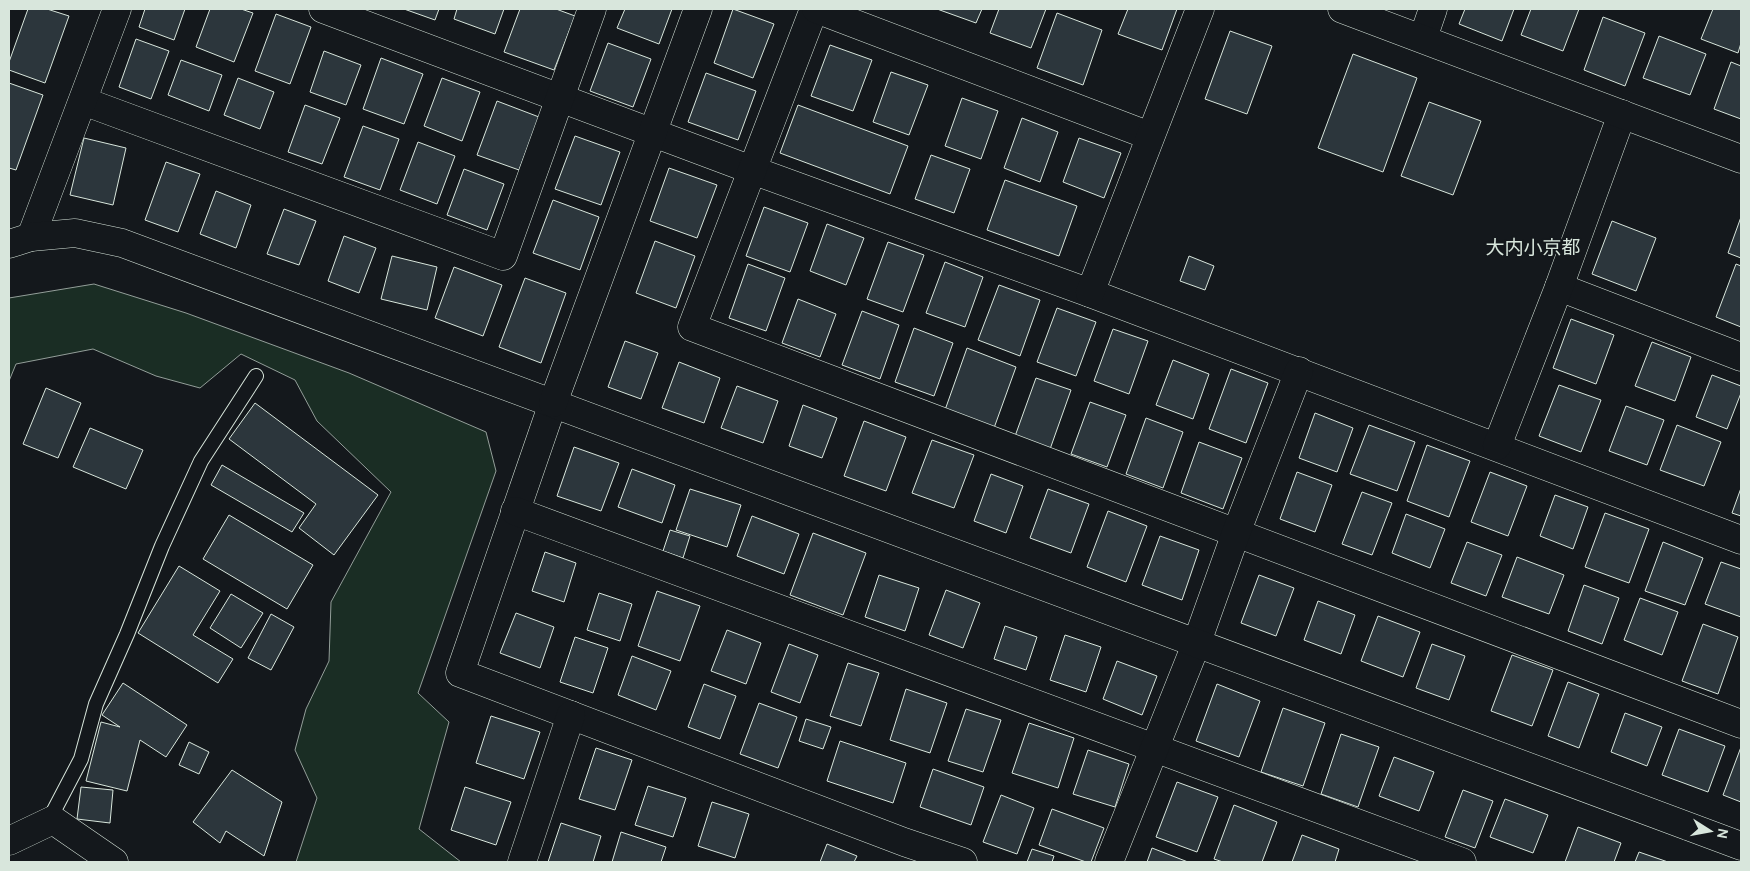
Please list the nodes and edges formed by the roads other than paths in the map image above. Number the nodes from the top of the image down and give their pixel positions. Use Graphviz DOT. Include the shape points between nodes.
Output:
graph roads {
  1 [pos="117,9"];
  2 [pos="323,9"];
  3 [pos="592,9"];
  4 [pos="698,9"];
  5 [pos="815,9"];
  6 [pos="1200,9"];
  7 [pos="1342,9"];
  8 [pos="1434,9"];
  9 [pos="1423,38"];
  10 [pos="559,97"];
  11 [pos="83,101"];
  12 [pos="1622,114"];
  13 [pos="652,132"];
  14 [pos="1150,136"];
  15 [pos="1741,159"];
  16 [pos="752,170"];
  17 [pos="20,241"];
  18 [pos="1559,287"];
  19 [pos="1090,293"];
  20 [pos="1741,357"];
  21 [pos="1299,371"];
  22 [pos="256,376"];
  23 [pos="553,403"];
  24 [pos="1496,446"];
  25 [pos="515,511"];
  26 [pos="1236,532"];
  27 [pos="1741,540"];
  28 [pos="1197,642"];
  29 [pos="571,715"];
  30 [pos="1741,724"];
  31 [pos="1155,749"];
  32 [pos="47,822"];
  33 [pos="9,842"];
  34 [pos="1741,846"];
  35 [pos="900,852"];
  36 [pos="114,862"];
  37 [pos="522,862"];
  38 [pos="963,862"];
  39 [pos="1109,862"];
  40 [pos="1462,862"];
  1 -- 11 [label="street"];
  2 -- 10 [label="street"];
  3 -- 10 [label="street"];
  4 -- 13 [label="street"];
  5 -- 14 [label="street"];
  5 -- 16 [label="street"];
  6 -- 14 [label="street"];
  7 -- 9 [label="street"];
  8 -- 9 [label="street"];
  9 -- 12 [label="street"];
  10 -- 11 [label="street" via="503,256"];
  10 -- 13 [label="street"];
  11 -- 17 [label="street"];
  12 -- 15 [label="street"];
  12 -- 18 [label="street"];
  13 -- 16 [label="street"];
  13 -- 23 [label="street"];
  14 -- 19 [label="street"];
  16 -- 19 [label="street"];
  16 -- 26 [label="street" via="692,327"];
  17 -- 23 [label="street" via="76,234 122,242"];
  18 -- 20 [label="street"];
  18 -- 24 [label="street"];
  19 -- 21 [label="street"];
  21 -- 24 [label="street"];
  21 -- 26 [label="street"];
  22 -- 32 [label="lane" via="201,461 96,704 81,759"];
  23 -- 25 [label="street"];
  23 -- 28 [label="street"];
  24 -- 27 [label="street"];
  25 -- 29 [label="street" via="460,674"];
  25 -- 31 [label="street"];
  26 -- 28 [label="street"];
  26 -- 30 [label="street"];
  28 -- 31 [label="street"];
  28 -- 34 [label="street"];
  29 -- 35 [label="street"];
  29 -- 37 [label="street"];
  31 -- 39 [label="street"];
  31 -- 40 [label="street"];
  32 -- 33 [label="street"];
  32 -- 36 [label="street" via="53,820"];
  35 -- 38 [label="street"];
}
